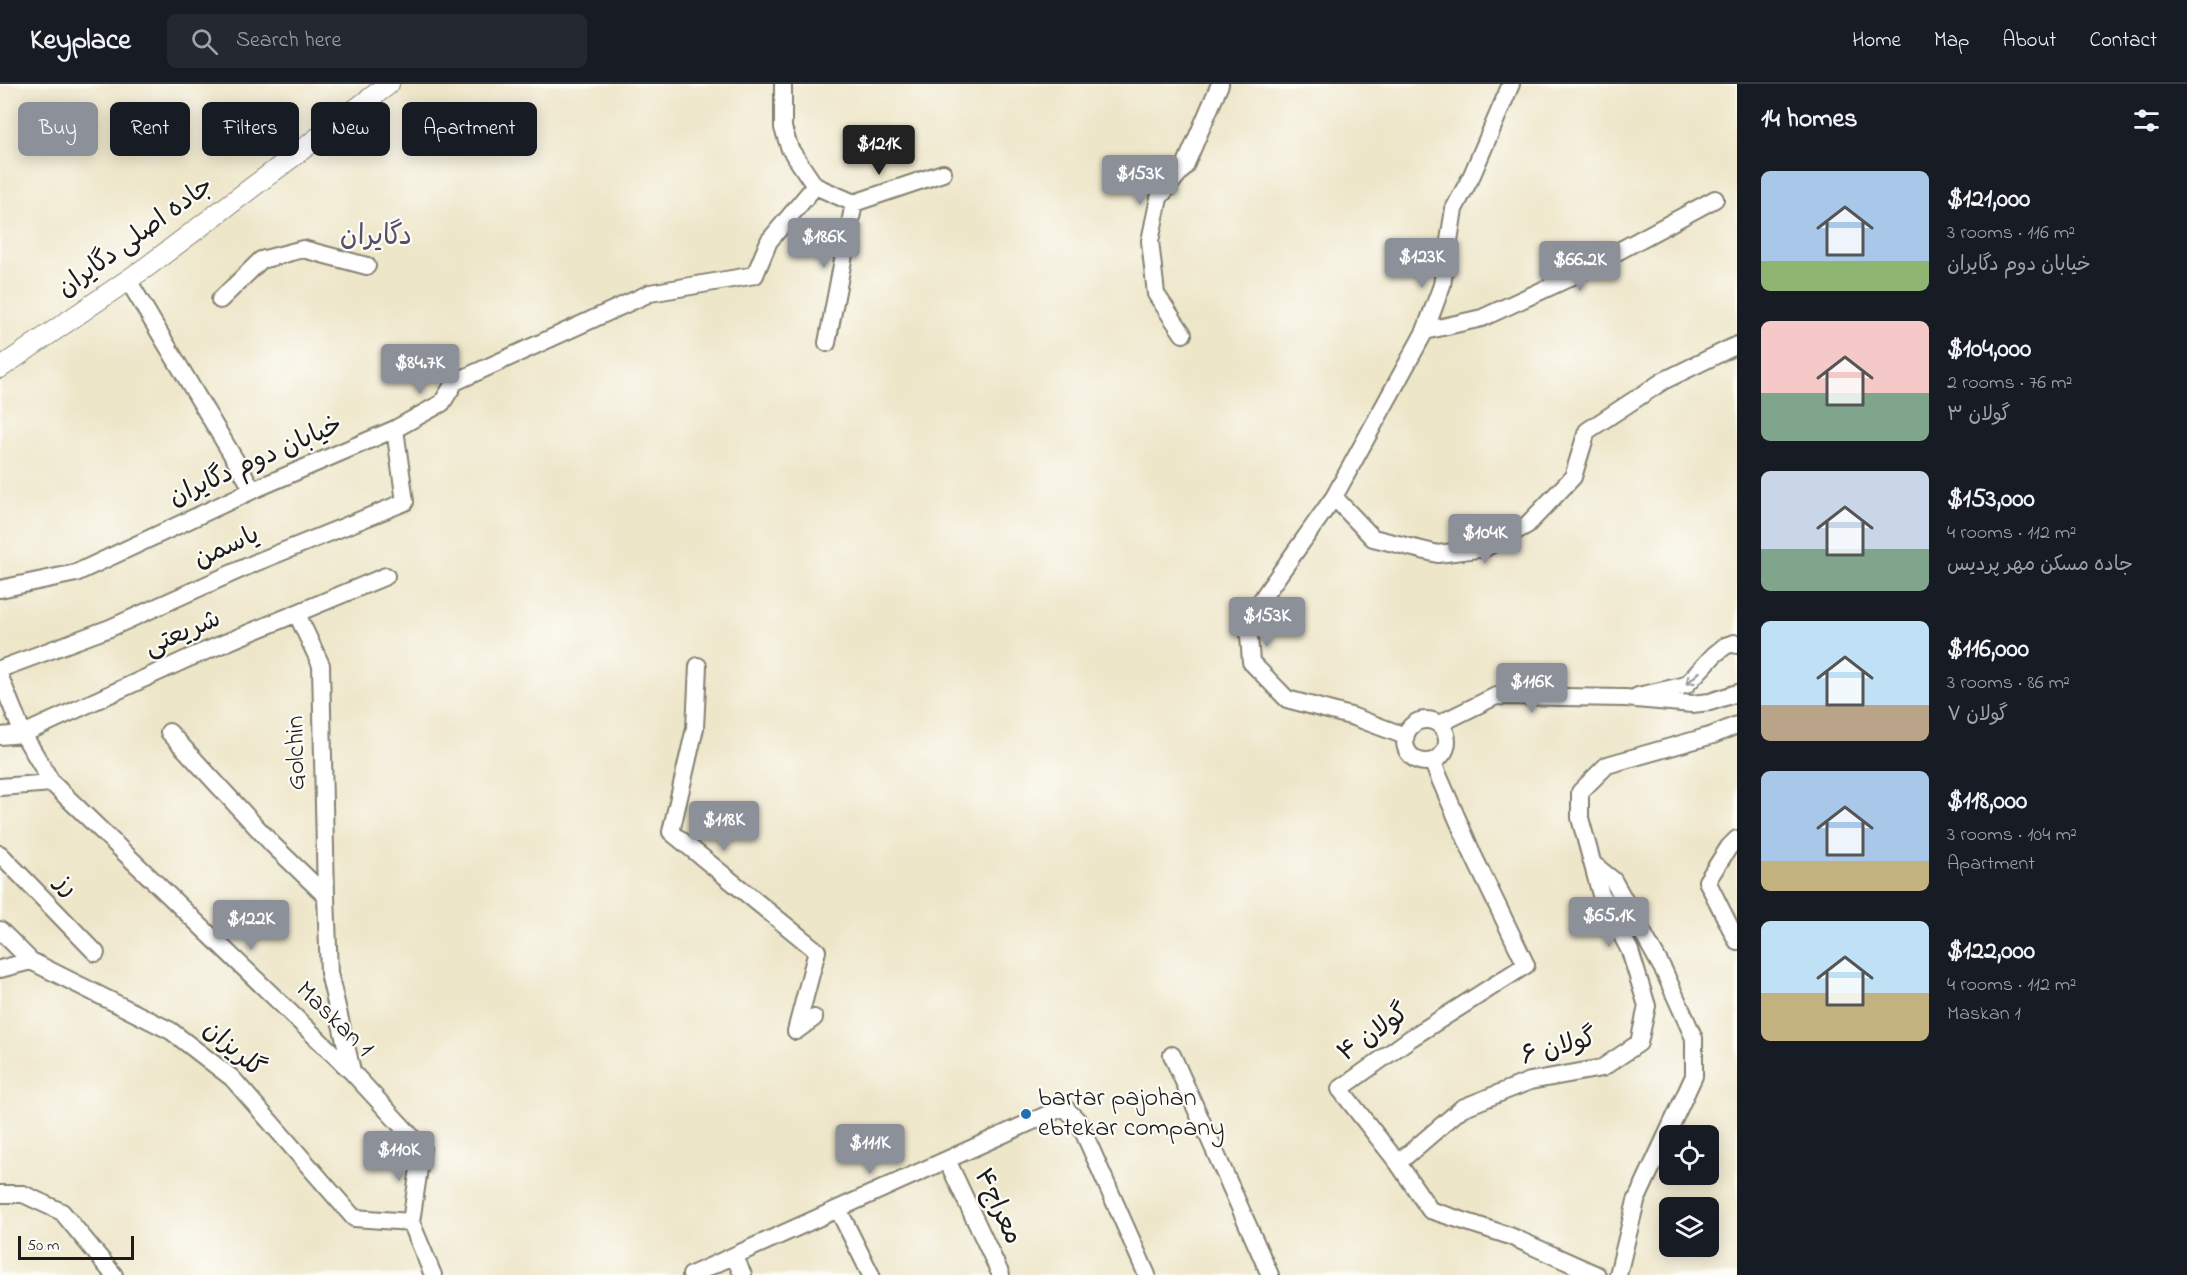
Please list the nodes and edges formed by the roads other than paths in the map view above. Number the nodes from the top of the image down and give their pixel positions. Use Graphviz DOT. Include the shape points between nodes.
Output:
graph roads {
  1 [pos="389,84"];
  2 [pos="783,84"];
  3 [pos="1220,84"];
  4 [pos="1511,84"];
  5 [pos="943,173"];
  6 [pos="815,186"];
  7 [pos="1715,200"];
  8 [pos="854,203"];
  9 [pos="367,266"];
  10 [pos="128,280"];
  11 [pos="220,300"];
  12 [pos="1425,331"];
  13 [pos="1183,334"];
  14 [pos="827,343"];
  15 [pos="1737,345"];
  16 [pos="0,368"];
  17 [pos="395,429"];
  18 [pos="253,490"];
  19 [pos="1334,497"];
  20 [pos="386,576"];
  21 [pos="0,589"];
  22 [pos="297,614"];
  23 [pos="1737,645"];
  24 [pos="698,666"];
  25 [pos="0,669"];
  26 [pos="0,677"];
  27 [pos="1737,693"];
  28 [pos="1625,699"];
  29 [pos="1438,724"];
  30 [pos="1737,725"];
  31 [pos="169,732"];
  32 [pos="23,734"];
  33 [pos="0,736"];
  34 [pos="1405,736"];
  35 [pos="1432,761"];
  36 [pos="52,783"];
  37 [pos="0,788"];
  38 [pos="1737,839"];
  39 [pos="0,854"];
  40 [pos="1593,864"];
  41 [pos="326,896"];
  42 [pos="0,930"];
  43 [pos="1737,941"];
  44 [pos="96,953"];
  45 [pos="31,961"];
  46 [pos="0,969"];
  47 [pos="814,1018"];
  48 [pos="1172,1055"];
  49 [pos="352,1072"];
  50 [pos="947,1160"];
  51 [pos="1398,1163"];
  52 [pos="0,1194"];
  53 [pos="837,1209"];
  54 [pos="411,1222"];
  55 [pos="734,1256"];
  56 [pos="114,1275"];
  57 [pos="434,1275"];
  58 [pos="691,1275"];
  59 [pos="743,1275"];
  60 [pos="870,1275"];
  61 [pos="1001,1275"];
  62 [pos="1147,1275"];
  63 [pos="1270,1275"];
  64 [pos="1597,1275"];
  65 [pos="1618,1275"];
  1 -- 10 [label="street, جاده اصلی دگایران"];
  2 -- 6 [label="street" via="783,128 790,149"];
  3 -- 13 [label="street" via="1185,166 1159,198 1149,241 1156,294"];
  4 -- 12 [label="street" via="1454,209 1442,285"];
  5 -- 8 [label="street"];
  6 -- 8 [label="street"];
  6 -- 17 [label="street, خیابان دوم دگایران" via="769,241 754,275 650,293 455,382 442,403"];
  7 -- 12 [label="street" via="1567,279 1482,318"];
  8 -- 14 [label="street"];
  9 -- 11 [label="street" via="303,249 261,260"];
  10 -- 16 [label="street, جاده اصلی دگایران"];
  10 -- 18 [label="street"];
  12 -- 19 [label="street"];
  15 -- 19 [label="street" via="1663,381 1587,431 1573,477 1527,525 1485,548 1438,554 1373,537"];
  17 -- 18 [label="street, خیابان دوم دگایران"];
  17 -- 25 [label="street, یاسمن" via="405,502 110,628"];
  18 -- 21 [label="street, خیابان دوم دگایران" via="76,573"];
  19 -- 34 [label="street" via="1248,622 1251,662 1287,699"];
  20 -- 22 [label="street, شریعتی"];
  22 -- 32 [label="street, شریعتی" via="189,658"];
  22 -- 41 [label="street, Golchin" via="321,665"];
  23 -- 28 [label="street, one-way" via="1725,646 1686,685"];
  24 -- 47 [label="street" via="695,728 671,832 817,951 796,1031"];
  26 -- 32 [label="street, Maskan 1"];
  27 -- 28 [label="street" via="1692,704"];
  28 -- 29 [label="street" via="1496,696"];
  29 -- 34 [label="street" via="1419,721"];
  29 -- 35 [label="street" via="1447,745 1442,755"];
  30 -- 40 [label="street, گولان ۶" via="1607,765 1580,792 1580,819"];
  31 -- 41 [label="street" via="273,845"];
  32 -- 33 [label="street, شریعتی"];
  32 -- 36 [label="street, Maskan 1"];
  34 -- 35 [label="street" via="1412,756 1421,762"];
  35 -- 51 [label="street, گولان ۴" via="1526,965 1411,1038 1340,1089"];
  36 -- 37 [label="street"];
  36 -- 49 [label="street, Maskan 1"];
  38 -- 43 [label="street" via="1707,881"];
  39 -- 44 [label="street, رز"];
  40 -- 51 [label="street, گولان ۶" via="1601,895 1630,951 1647,1006 1639,1043 1602,1068 1530,1082 1462,1108"];
  40 -- 65 [label="street" via="1613,880 1664,971 1694,1038 1694,1076 1636,1202"];
  41 -- 49 [label="street, Golchin" via="329,973"];
  42 -- 45 [label="street, گلریزان"];
  45 -- 46 [label="street"];
  45 -- 54 [label="street, گلریزان" via="171,1031 232,1078 354,1218"];
  48 -- 63 [label="street"];
  49 -- 54 [label="street, Maskan 1" via="422,1148"];
  50 -- 53 [label="street"];
  50 -- 61 [label="street, معراج۴"];
  50 -- 62 [label="street" via="1064,1107 1079,1122"];
  51 -- 64 [label="street, گولان ۴" via="1430,1210 1510,1236"];
  52 -- 56 [label="street" via="23,1194 62,1212"];
  53 -- 55 [label="street"];
  53 -- 60 [label="street"];
  54 -- 57 [label="street"];
  55 -- 58 [label="street"];
  55 -- 59 [label="street"];
}
